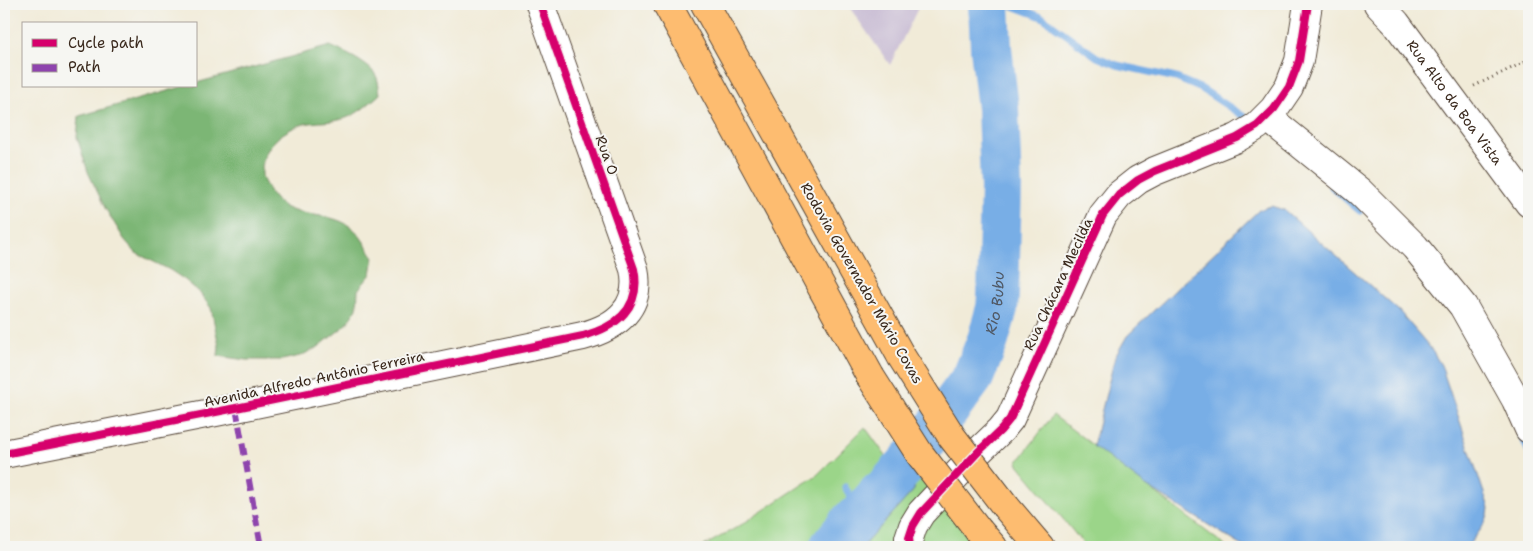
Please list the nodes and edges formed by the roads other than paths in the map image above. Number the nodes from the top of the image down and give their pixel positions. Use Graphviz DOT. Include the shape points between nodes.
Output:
graph roads {
  1 [pos="540,4"];
  2 [pos="667,4"];
  3 [pos="705,4"];
  4 [pos="1308,4"];
  5 [pos="1378,4"];
  6 [pos="1267,117"];
  7 [pos="1529,204"];
  8 [pos="624,314"];
  9 [pos="1529,429"];
  10 [pos="4,454"];
  11 [pos="986,539"];
  12 [pos="910,547"];
  13 [pos="1040,547"];
  1 -- 8 [label="street, Rua O" via="634,269 637,283 634,299"];
  2 -- 11 [label="highway, bridge" via="870,376 919,453"];
  3 -- 13 [label="highway, Rodovia Governador Mário Covas, bridge" via="901,356 952,437"];
  4 -- 6 [label="street, Rua Chácara Mecilda" via="1299,61 1288,87"];
  5 -- 7 [label="street, Rua Alto da Boa Vista" via="1396,23"];
  6 -- 9 [label="street" via="1360,192 1415,247 1463,306"];
  6 -- 12 [label="street, Rua Chácara Mecilda" via="1237,138 1155,171 1119,195 1103,216 1010,418 921,513 909,538"];
  8 -- 10 [label="street, Avenida Alfredo Antônio Ferreira" via="611,325 583,336"];
}
